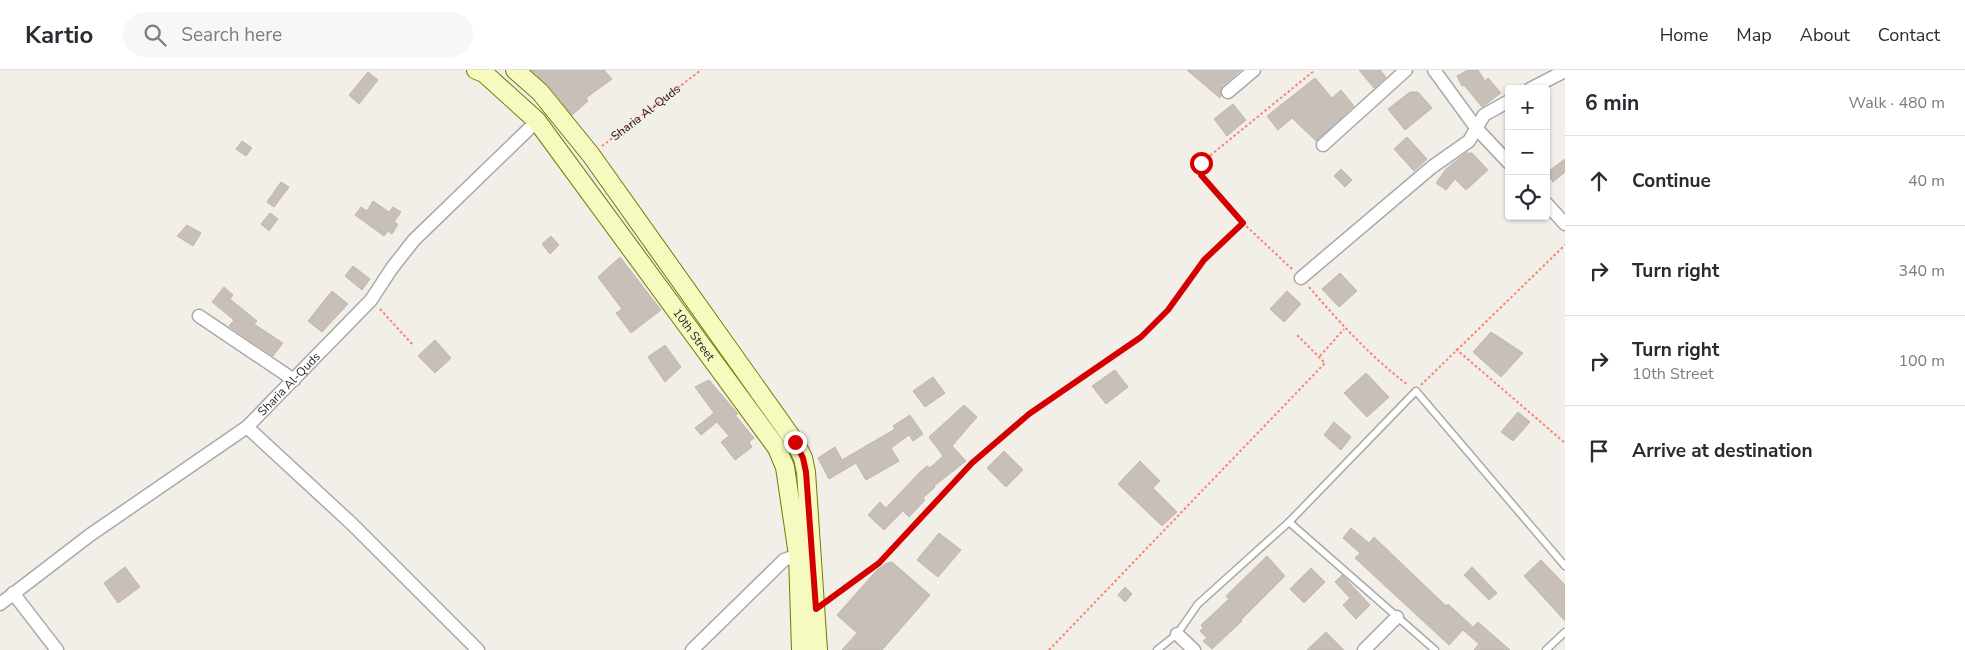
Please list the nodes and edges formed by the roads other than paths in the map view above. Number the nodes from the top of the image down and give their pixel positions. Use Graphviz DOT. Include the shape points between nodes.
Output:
graph roads {
  1 [pos="476,70"];
  2 [pos="516,70"];
  3 [pos="1254,70"];
  4 [pos="1406,70"];
  5 [pos="1434,70"];
  6 [pos="1565,71"];
  7 [pos="1538,85"];
  8 [pos="1228,92"];
  9 [pos="1505,103"];
  10 [pos="537,121"];
  11 [pos="1477,128"];
  12 [pos="1323,145"];
  13 [pos="1505,159"];
  14 [pos="1550,208"];
  15 [pos="1565,224"];
  16 [pos="1301,278"];
  17 [pos="199,316"];
  18 [pos="294,380"];
  19 [pos="247,427"];
  20 [pos="1289,522"];
  21 [pos="798,555"];
  22 [pos="1565,566"];
  23 [pos="13,594"];
  24 [pos="0,604"];
  25 [pos="1397,617"];
  26 [pos="1565,632"];
  27 [pos="1177,634"];
  28 [pos="57,650"];
  29 [pos="478,650"];
  30 [pos="692,650"];
  31 [pos="800,650"];
  32 [pos="818,650"];
  33 [pos="1157,650"];
  34 [pos="1194,650"];
  35 [pos="1364,650"];
  36 [pos="1435,650"];
  37 [pos="1546,650"];
  1 -- 10 [label="main road, 10th Street" via="484,73"];
  2 -- 32 [label="main road, 10th Street" via="540,92 591,155 795,442 806,472"];
  3 -- 8 [label="street"];
  4 -- 12 [label="street"];
  5 -- 11 [label="street"];
  6 -- 7 [label="street"];
  9 -- 11 [label="street" via="1484,115"];
  10 -- 18 [label="street, Sharia Al-Quds" via="414,240 371,300"];
  10 -- 21 [label="main road, 10th Street" via="778,448 785,467"];
  11 -- 13 [label="street"];
  11 -- 16 [label="street" via="1469,141 1432,167"];
  14 -- 15 [label="street"];
  17 -- 18 [label="street"];
  18 -- 19 [label="street, Sharia Al-Quds"];
  19 -- 23 [label="street, Sharia Al-Quds" via="90,535"];
  19 -- 29 [label="street" via="352,524"];
  20 -- 22 [label="lane" via="1416,391"];
  20 -- 25 [label="lane"];
  20 -- 27 [label="lane" via="1198,604"];
  21 -- 30 [label="street" via="784,560"];
  21 -- 31 [label="main road, 10th Street"];
  23 -- 24 [label="street, Sharia Al-Quds"];
  23 -- 28 [label="street"];
  25 -- 35 [label="street"];
  25 -- 36 [label="lane"];
  26 -- 37 [label="lane"];
  27 -- 33 [label="lane"];
  27 -- 34 [label="street"];
}
